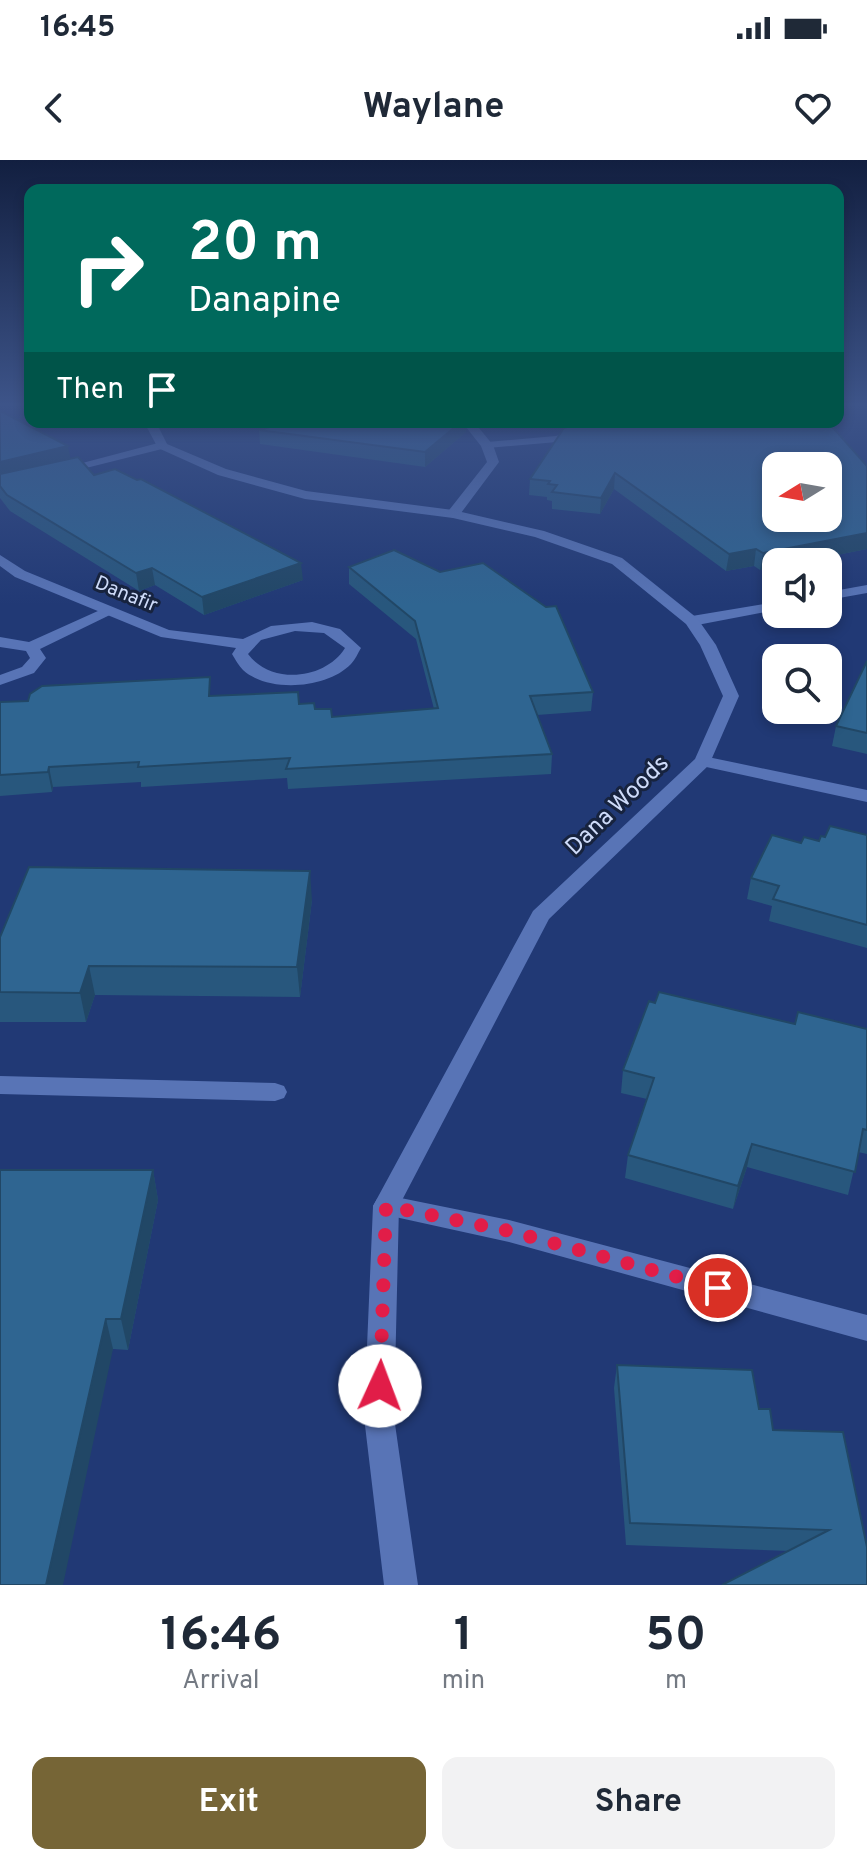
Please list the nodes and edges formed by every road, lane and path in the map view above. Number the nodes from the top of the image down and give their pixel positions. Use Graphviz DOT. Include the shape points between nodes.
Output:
graph roads {
  1 [pos="55,472"];
  2 [pos="221,472"];
  3 [pos="486,472"];
  4 [pos="44,474"];
  5 [pos="453,514"];
  6 [pos="0,559"];
  7 [pos="867,589"];
  8 [pos="842,593"];
  9 [pos="762,608"];
  10 [pos="109,610"];
  11 [pos="692,621"];
  12 [pos="0,642"];
  13 [pos="245,644"];
  14 [pos="31,647"];
  15 [pos="0,680"];
  16 [pos="703,761"];
  17 [pos="867,796"];
  18 [pos="0,1085"];
  19 [pos="275,1092"];
  20 [pos="386,1206"];
  21 [pos="867,1328"];
  22 [pos="401,1585"];
  1 -- 4 [label="street"];
  2 -- 5 [label="street, Dana Woods" via="305,495"];
  3 -- 5 [label="street"];
  5 -- 11 [label="street, Dana Woods" via="539,534 617,561"];
  6 -- 10 [label="street, Danafir" via="20,574"];
  7 -- 8 [label="street"];
  9 -- 11 [label="street"];
  10 -- 13 [label="street, Danafir" via="166,634"];
  10 -- 14 [label="street"];
  11 -- 16 [label="street, Dana Woods" via="731,696"];
  12 -- 14 [label="street"];
  13 -- 13 [label="street" via="240,654 244,664 257,672 298,679 338,668 350,659 353,648 335,631 306,626 275,628"];
  14 -- 15 [label="street" via="37,652 35,664"];
  16 -- 17 [label="street"];
  16 -- 20 [label="street, Dana Woods" via="540,916"];
  18 -- 19 [label="street"];
  20 -- 21 [label="street" via="509,1231"];
  20 -- 22 [label="street, Dana Woods" via="379,1417"];
}
